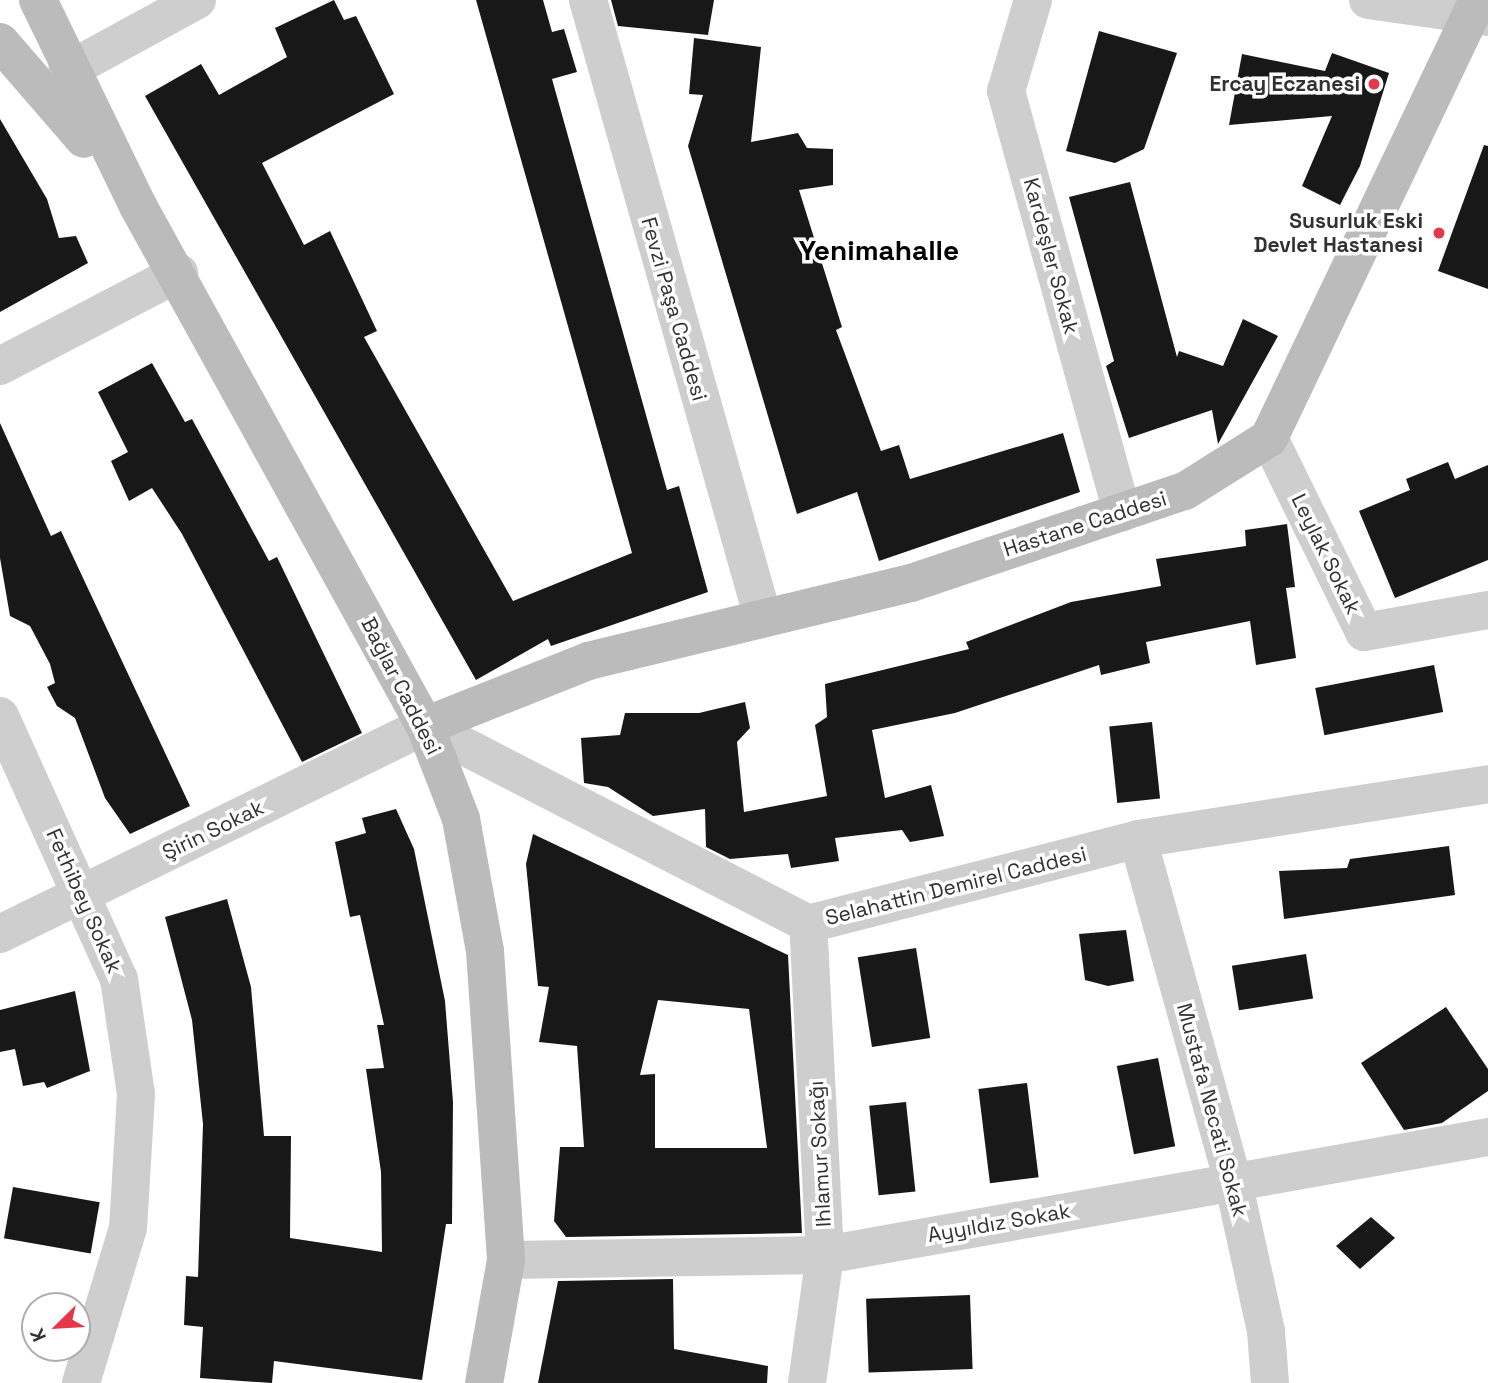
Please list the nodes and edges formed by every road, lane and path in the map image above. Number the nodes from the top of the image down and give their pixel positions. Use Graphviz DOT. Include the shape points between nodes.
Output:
graph roads {
  1 [pos="38,0"];
  2 [pos="197,0"];
  3 [pos="588,0"];
  4 [pos="1033,0"];
  5 [pos="1368,0"];
  6 [pos="1478,10"];
  7 [pos="0,42"];
  8 [pos="67,71"];
  9 [pos="138,206"];
  10 [pos="179,273"];
  11 [pos="0,366"];
  12 [pos="1269,438"];
  13 [pos="1122,512"];
  14 [pos="1488,610"];
  15 [pos="764,618"];
  16 [pos="0,716"];
  17 [pos="425,726"];
  18 [pos="1488,784"];
  19 [pos="1138,839"];
  20 [pos="83,893"];
  21 [pos="808,925"];
  22 [pos="0,934"];
  23 [pos="1488,1137"];
  24 [pos="1233,1181"];
  25 [pos="825,1255"];
  26 [pos="506,1260"];
  27 [pos="81,1383"];
  28 [pos="484,1383"];
  29 [pos="807,1383"];
  30 [pos="1270,1383"];
  1 -- 8 [label="main road"];
  2 -- 8 [label="street"];
  3 -- 15 [label="street, Fevzi Paşa Caddesi"];
  4 -- 13 [label="street, Kardeşler Sokak" via="1006,91"];
  5 -- 6 [label="street"];
  6 -- 12 [label="main road"];
  7 -- 9 [label="main road"];
  8 -- 9 [label="main road"];
  9 -- 10 [label="main road, Bağlar Caddesi"];
  10 -- 11 [label="street"];
  10 -- 17 [label="main road, Bağlar Caddesi"];
  12 -- 13 [label="main road, Hastane Caddesi" via="1185,491"];
  12 -- 14 [label="street, Leylak Sokak" via="1364,632"];
  13 -- 15 [label="main road, Hastane Caddesi" via="911,583"];
  15 -- 17 [label="main road, Hastane Caddesi" via="588,661"];
  16 -- 20 [label="street, Fethibey Sokak"];
  17 -- 20 [label="street, Şirin Sokak"];
  17 -- 21 [label="street, Selahattin Demirel Caddesi"];
  17 -- 26 [label="main road, Bağlar Caddesi" via="461,819 485,951"];
  18 -- 19 [label="street, Selahattin Demirel Caddesi"];
  19 -- 21 [label="street, Selahattin Demirel Caddesi"];
  19 -- 24 [label="street, Mustafa Necati Sokak"];
  20 -- 22 [label="street, Şirin Sokak"];
  20 -- 27 [label="street, Fethibey Sokak" via="120,979 136,1094 128,1228"];
  21 -- 25 [label="street, Ihlamur Sokağı"];
  23 -- 24 [label="street, Ayyıldız Sokak"];
  24 -- 25 [label="street, Ayyıldız Sokak"];
  24 -- 30 [label="street, Mustafa Necati Sokak" via="1266,1331"];
  25 -- 26 [label="street, Ayyıldız Sokak"];
  25 -- 29 [label="street, Ihlamur Sokağı"];
  26 -- 28 [label="main road, Bağlar Caddesi"];
}
